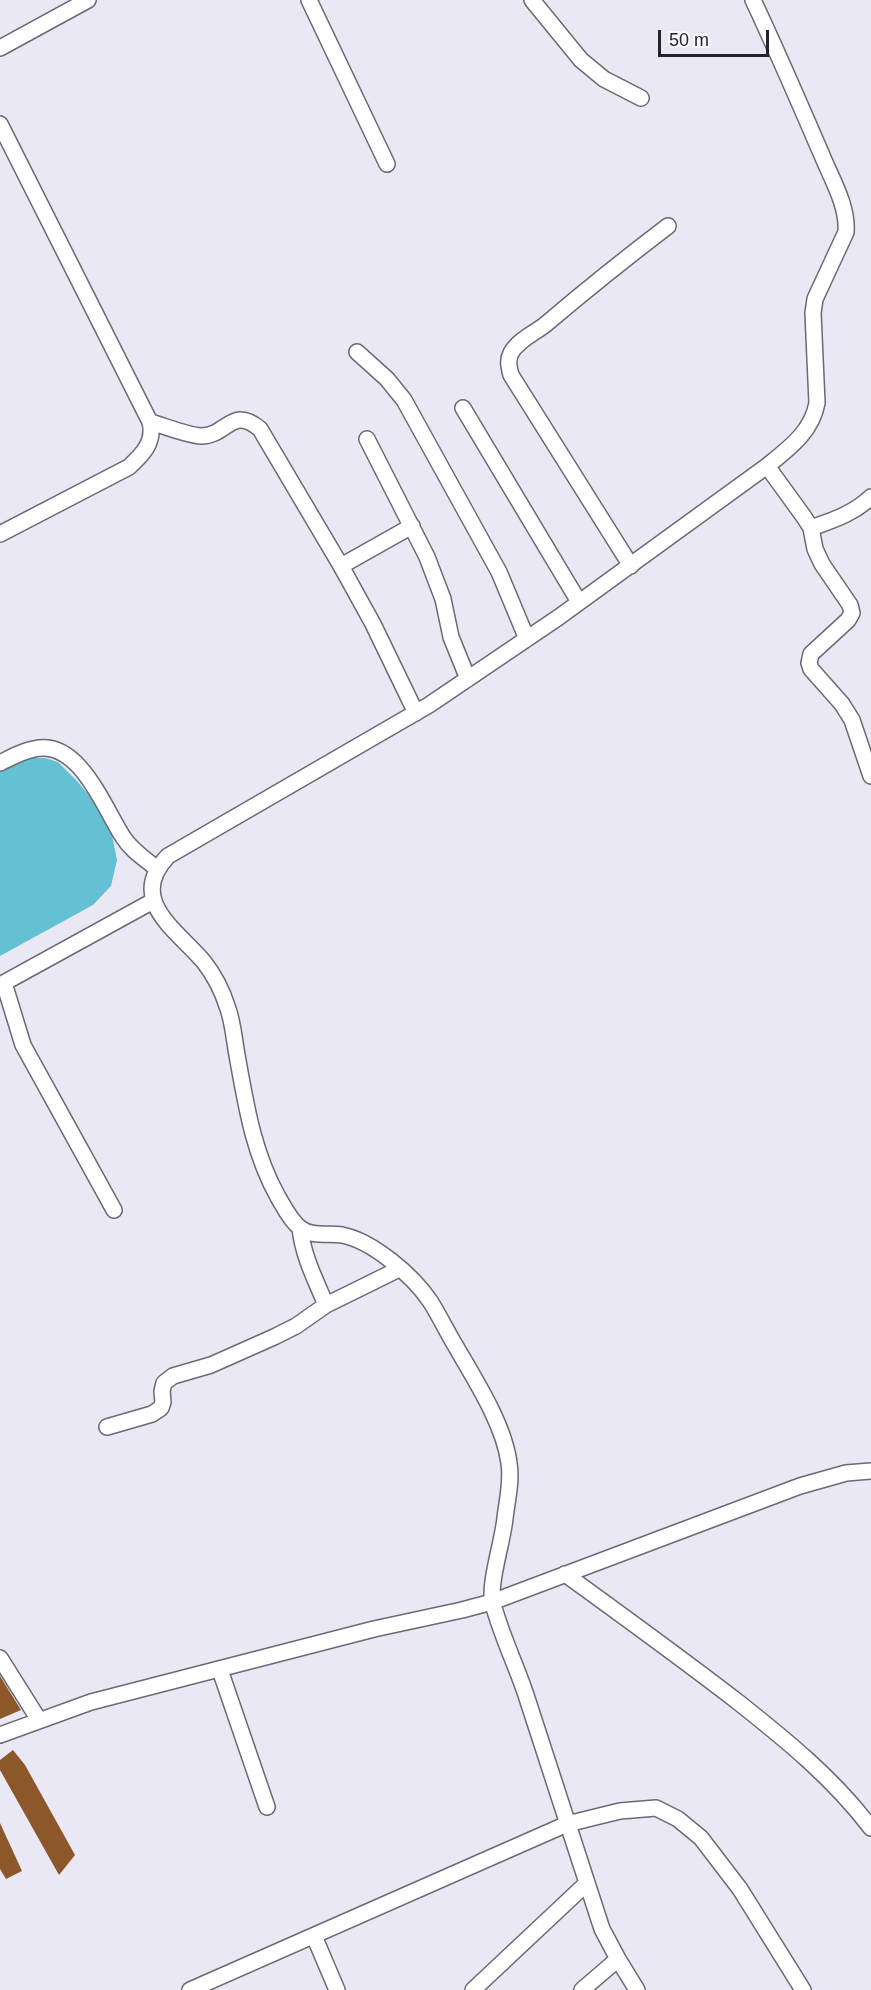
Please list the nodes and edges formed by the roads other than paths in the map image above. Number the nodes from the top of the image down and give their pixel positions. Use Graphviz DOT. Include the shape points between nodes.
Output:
graph roads {
  1 [pos="88,0"];
  2 [pos="309,0"];
  3 [pos="532,0"];
  4 [pos="753,0"];
  5 [pos="0,48"];
  6 [pos="641,98"];
  7 [pos="0,124"];
  8 [pos="387,164"];
  9 [pos="668,226"];
  10 [pos="357,352"];
  11 [pos="464,408"];
  12 [pos="150,422"];
  13 [pos="367,439"];
  14 [pos="767,466"];
  15 [pos="871,497"];
  16 [pos="411,526"];
  17 [pos="810,528"];
  18 [pos="0,534"];
  19 [pos="341,566"];
  20 [pos="631,566"];
  21 [pos="579,602"];
  22 [pos="527,639"];
  23 [pos="468,679"];
  24 [pos="416,713"];
  25 [pos="0,763"];
  26 [pos="871,776"];
  27 [pos="156,868"];
  28 [pos="153,901"];
  29 [pos="2,984"];
  30 [pos="114,1210"];
  31 [pos="300,1228"];
  32 [pos="399,1269"];
  33 [pos="326,1305"];
  34 [pos="107,1427"];
  35 [pos="871,1471"];
  36 [pos="565,1574"];
  37 [pos="492,1602"];
  38 [pos="0,1658"];
  39 [pos="220,1670"];
  40 [pos="39,1720"];
  41 [pos="0,1735"];
  42 [pos="267,1807"];
  43 [pos="567,1824"];
  44 [pos="871,1828"];
  45 [pos="587,1883"];
  46 [pos="314,1936"];
  47 [pos="618,1959"];
  48 [pos="190,1990"];
  49 [pos="337,1990"];
  50 [pos="472,1990"];
  51 [pos="582,1990"];
  52 [pos="637,1990"];
  53 [pos="803,1990"];
  1 -- 5 [label="street"];
  2 -- 8 [label="street"];
  3 -- 6 [label="street" via="581,60 604,79"];
  4 -- 14 [label="street" via="847,220 846,232 815,299 815,415 796,442"];
  7 -- 12 [label="street"];
  9 -- 20 [label="street" via="516,346 508,365"];
  10 -- 22 [label="street" via="404,400 499,573"];
  11 -- 21 [label="street"];
  12 -- 18 [label="street" via="149,444 129,467"];
  12 -- 19 [label="street" via="201,436 234,420 252,422 260,429"];
  13 -- 16 [label="street"];
  14 -- 17 [label="street"];
  14 -- 20 [label="street"];
  15 -- 17 [label="street" via="856,510"];
  16 -- 19 [label="street"];
  16 -- 23 [label="street" via="434,574 451,637"];
  17 -- 26 [label="street" via="822,564 852,613 812,654 809,663 852,720"];
  19 -- 24 [label="street"];
  20 -- 21 [label="street"];
  21 -- 22 [label="street"];
  22 -- 23 [label="street"];
  23 -- 24 [label="street"];
  24 -- 27 [label="street" via="188,843"];
  25 -- 27 [label="street" via="34,748 61,752 87,777 135,852"];
  27 -- 28 [label="street"];
  28 -- 29 [label="street"];
  28 -- 31 [label="street" via="159,916 204,962 216,980 228,1008 258,1155 270,1182"];
  29 -- 30 [label="street" via="23,1045"];
  31 -- 32 [label="street" via="355,1239"];
  31 -- 33 [label="street" via="306,1259"];
  32 -- 33 [label="street"];
  32 -- 37 [label="street" via="430,1302 485,1396 503,1441 509,1480"];
  33 -- 34 [label="street" via="274,1337 212,1365 173,1376 164,1383 161,1408"];
  35 -- 36 [label="street" via="846,1473 800,1486"];
  36 -- 37 [label="street"];
  36 -- 44 [label="street" via="670,1649 797,1749 850,1801"];
  37 -- 39 [label="street"];
  37 -- 43 [label="street"];
  38 -- 40 [label="street"];
  39 -- 40 [label="street" via="91,1702"];
  39 -- 42 [label="street"];
  40 -- 41 [label="street"];
  43 -- 45 [label="street"];
  43 -- 46 [label="street"];
  43 -- 53 [label="street" via="620,1811 656,1808 678,1818 701,1838 740,1889"];
  45 -- 47 [label="street" via="602,1929"];
  45 -- 50 [label="street"];
  46 -- 48 [label="street"];
  46 -- 49 [label="street"];
  47 -- 51 [label="street"];
  47 -- 52 [label="street"];
}
